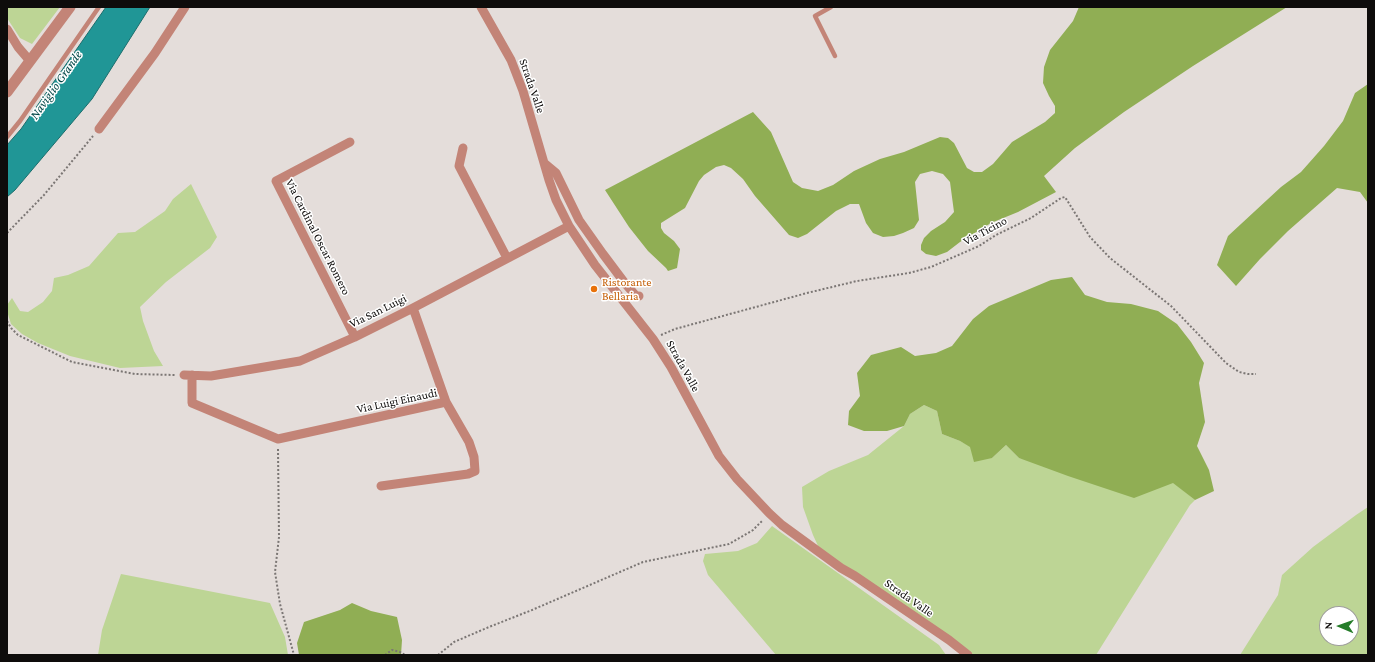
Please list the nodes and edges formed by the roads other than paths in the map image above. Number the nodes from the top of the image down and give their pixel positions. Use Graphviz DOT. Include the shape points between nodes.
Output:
graph roads {
  1 [pos="70,7"];
  2 [pos="99,7"];
  3 [pos="185,7"];
  4 [pos="481,7"];
  5 [pos="831,7"];
  6 [pos="7,29"];
  7 [pos="836,56"];
  8 [pos="30,61"];
  9 [pos="7,92"];
  10 [pos="99,129"];
  11 [pos="7,137"];
  12 [pos="350,142"];
  13 [pos="463,148"];
  14 [pos="544,163"];
  15 [pos="569,226"];
  16 [pos="507,258"];
  17 [pos="639,296"];
  18 [pos="413,308"];
  19 [pos="355,337"];
  20 [pos="446,402"];
  21 [pos="278,439"];
  22 [pos="381,486"];
  23 [pos="965,654"];
  1 -- 8 [label="street"];
  2 -- 11 [label="lane"];
  3 -- 10 [label="street" via="155,54"];
  4 -- 14 [label="street, Strada Valle" via="511,60"];
  5 -- 7 [label="lane" via="815,16"];
  6 -- 8 [label="street"];
  8 -- 9 [label="street"];
  12 -- 19 [label="street, Via Cardinal Oscar Romero" via="276,181"];
  13 -- 16 [label="street" via="459,166"];
  14 -- 15 [label="street, Strada Valle" via="556,200"];
  14 -- 17 [label="street" via="556,173 579,220 603,254 624,282 636,296"];
  15 -- 16 [label="street, Via San Luigi"];
  15 -- 23 [label="street, Strada Valle" via="595,265 653,339 720,456 737,479 769,513 797,536 913,615"];
  16 -- 18 [label="street, Via San Luigi"];
  18 -- 19 [label="street, Via San Luigi"];
  18 -- 20 [label="street, Via Luigi Einaudi"];
  19 -- 21 [label="street, Via San Luigi" via="300,361 211,376 188,375 192,403"];
  20 -- 21 [label="street, Via Luigi Einaudi"];
  20 -- 22 [label="street" via="469,442 475,470 468,474"];
}
